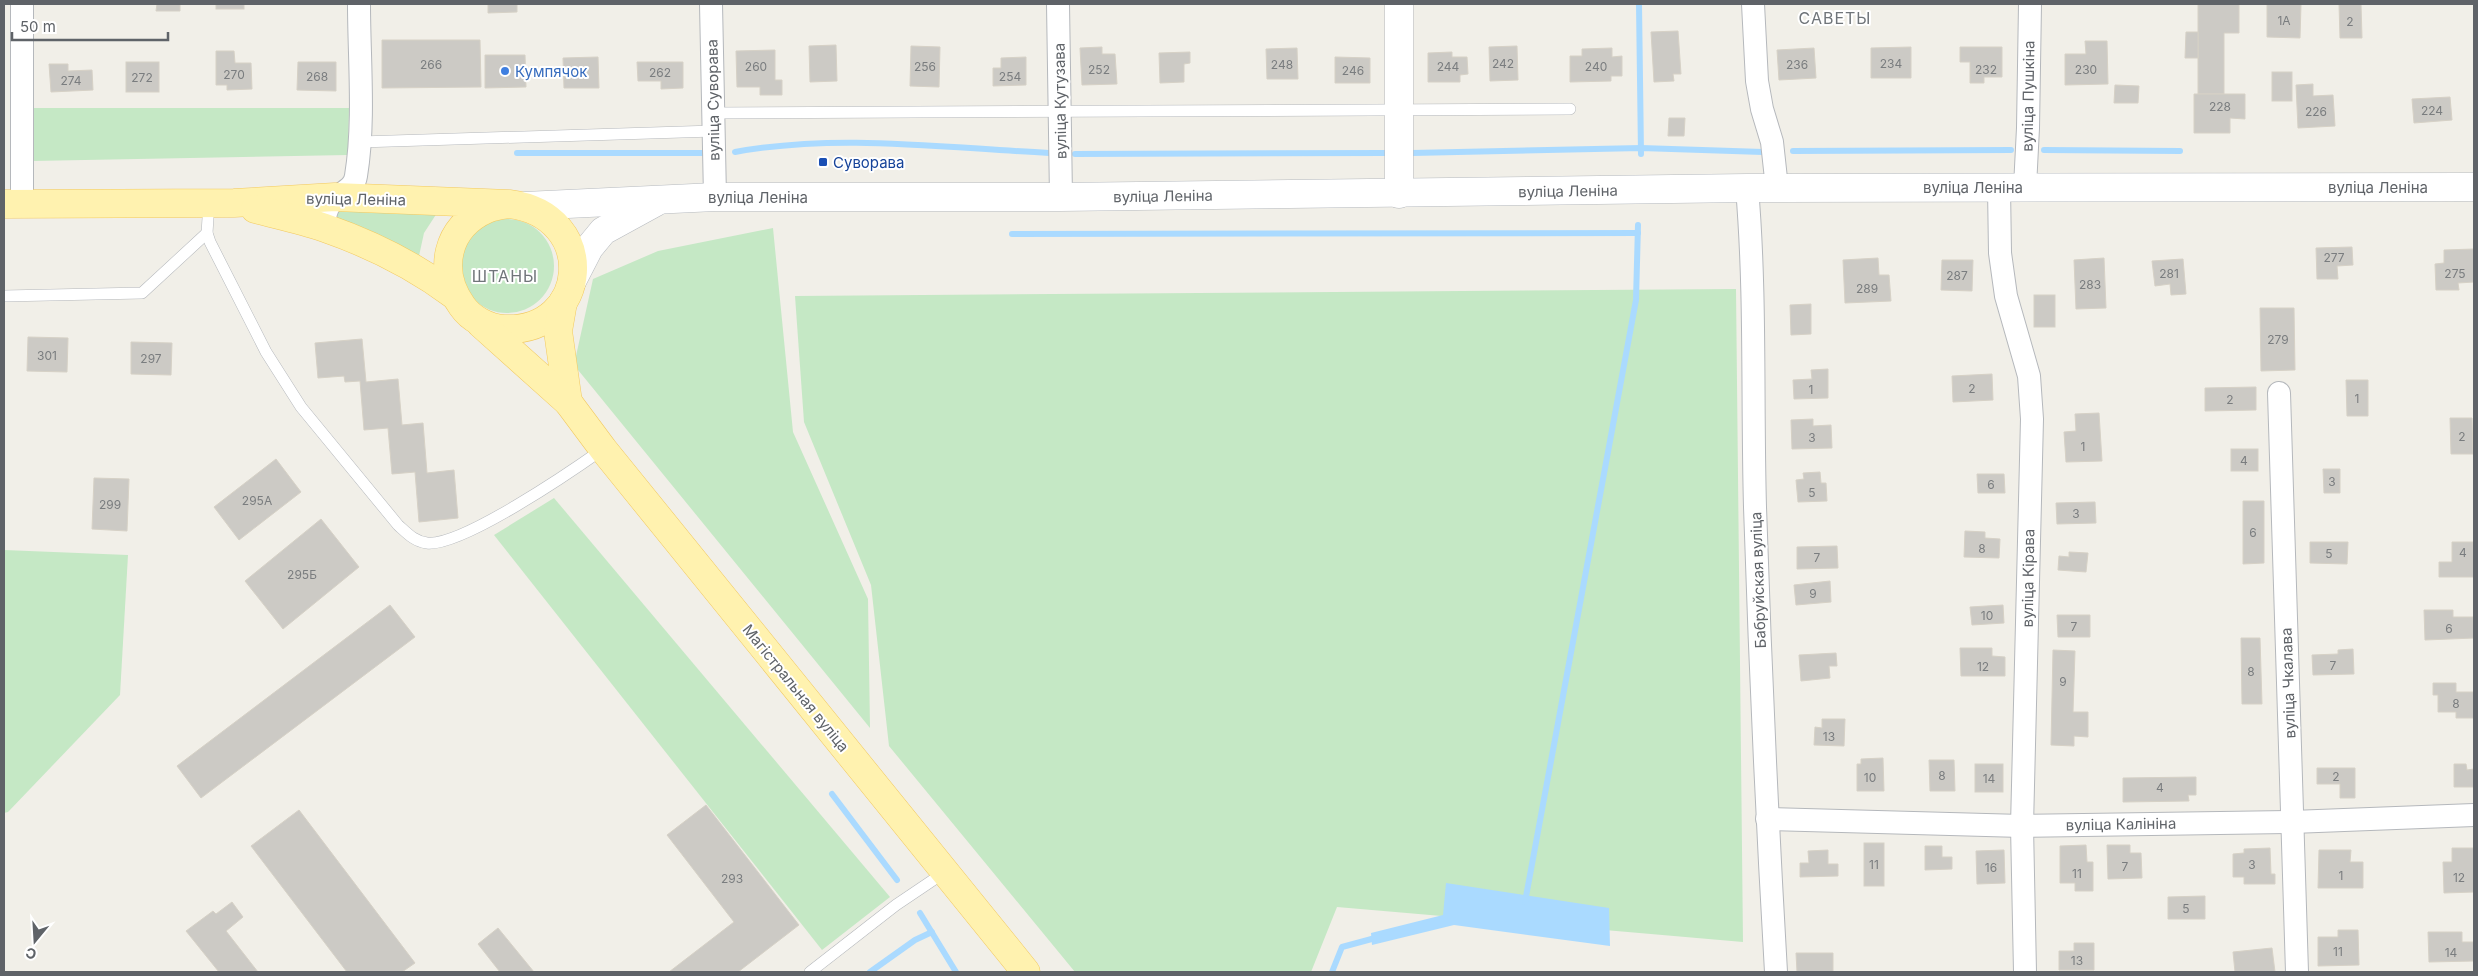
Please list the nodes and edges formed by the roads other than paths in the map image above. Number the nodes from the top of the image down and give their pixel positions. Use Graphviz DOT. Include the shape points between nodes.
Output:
graph roads {
  1 [pos="22,4"];
  2 [pos="359,4"];
  3 [pos="711,4"];
  4 [pos="1058,4"];
  5 [pos="1399,4"];
  6 [pos="1754,4"];
  7 [pos="2030,4"];
  8 [pos="1400,109"];
  9 [pos="1570,109"];
  10 [pos="1060,111"];
  11 [pos="714,122"];
  12 [pos="360,142"];
  13 [pos="2474,187"];
  14 [pos="1747,188"];
  15 [pos="1777,188"];
  16 [pos="2012,188"];
  17 [pos="1399,194"];
  18 [pos="336,197"];
  19 [pos="715,197"];
  20 [pos="1061,197"];
  21 [pos="662,199"];
  22 [pos="222,203"];
  23 [pos="13,204"];
  24 [pos="517,205"];
  25 [pos="325,228"];
  26 [pos="207,232"];
  27 [pos="567,292"];
  28 [pos="454,295"];
  29 [pos="4,296"];
  30 [pos="480,322"];
  31 [pos="2279,393"];
  32 [pos="568,402"];
  33 [pos="603,449"];
  34 [pos="2474,815"];
  35 [pos="1767,819"];
  36 [pos="2292,822"];
  37 [pos="2022,826"];
  38 [pos="945,872"];
  39 [pos="810,972"];
  40 [pos="1026,972"];
  41 [pos="1776,972"];
  42 [pos="2025,972"];
  43 [pos="2297,972"];
  1 -- 23 [label="street"];
  2 -- 12 [label="street"];
  3 -- 11 [label="street, вуліца Суворава"];
  4 -- 10 [label="street, вуліца Кутузава"];
  5 -- 8 [label="main road"];
  6 -- 15 [label="street" via="1757,81 1772,142"];
  7 -- 16 [label="street, вуліца Пушкіна" via="2028,128"];
  8 -- 9 [label="lane"];
  8 -- 10 [label="lane"];
  8 -- 17 [label="main road"];
  10 -- 11 [label="lane"];
  10 -- 20 [label="street, вуліца Кутузава"];
  11 -- 12 [label="lane"];
  11 -- 19 [label="street, вуліца Суворава"];
  12 -- 18 [label="street" via="356,179"];
  13 -- 16 [label="main road, вуліца Леніна"];
  14 -- 15 [label="main road, вуліца Леніна"];
  14 -- 17 [label="main road, вуліца Леніна"];
  14 -- 35 [label="street, Бабруйская вуліца" via="1754,277 1755,506"];
  15 -- 16 [label="main road, вуліца Леніна"];
  16 -- 37 [label="street, вуліца Кірава" via="2000,253 2006,296 2029,376 2032,419"];
  17 -- 20 [label="main road, вуліца Леніна"];
  18 -- 22 [label="main road, вуліца Леніна"];
  18 -- 24 [label="main road, вуліца Леніна"];
  18 -- 25 [label="street" via="326,212"];
  19 -- 20 [label="main road, вуліца Леніна"];
  19 -- 21 [label="main road, вуліца Леніна"];
  21 -- 24 [label="main road, вуліца Леніна"];
  21 -- 27 [label="main road, вуліца Леніна" via="603,231 589,248"];
  22 -- 23 [label="main road, вуліца Леніна"];
  22 -- 25 [label="main road, вуліца Леніна"];
  22 -- 26 [label="lane"];
  24 -- 27 [label="main road" via="540,212 554,221 564,234 571,249 573,265"];
  24 -- 28 [label="main road" via="488,208 470,218 456,234 448,254 448,275"];
  25 -- 28 [label="main road, вуліца Леніна" via="390,256 431,278"];
  26 -- 29 [label="lane" via="142,293"];
  26 -- 33 [label="lane" via="266,352 301,407 413,539 429,543 450,540 536,495"];
  27 -- 30 [label="main road" via="550,316 525,327 498,329"];
  27 -- 32 [label="main road, Магістральная вуліца" via="558,331"];
  28 -- 30 [label="main road" via="465,311"];
  30 -- 32 [label="main road, Магістральная вуліца"];
  31 -- 36 [label="street, вуліца Чкалава"];
  32 -- 33 [label="main road, Магістральная вуліца"];
  33 -- 38 [label="main road, Магістральная вуліца"];
  34 -- 36 [label="street, вуліца Калініна"];
  35 -- 37 [label="street, вуліца Калініна"];
  35 -- 41 [label="street, Бабруйская вуліца"];
  36 -- 37 [label="street, вуліца Калініна"];
  36 -- 43 [label="street, вуліца Чкалава"];
  37 -- 42 [label="street, вуліца Кірава"];
  38 -- 39 [label="lane" via="896,905"];
  38 -- 40 [label="main road, Магістральная вуліца"];
}
